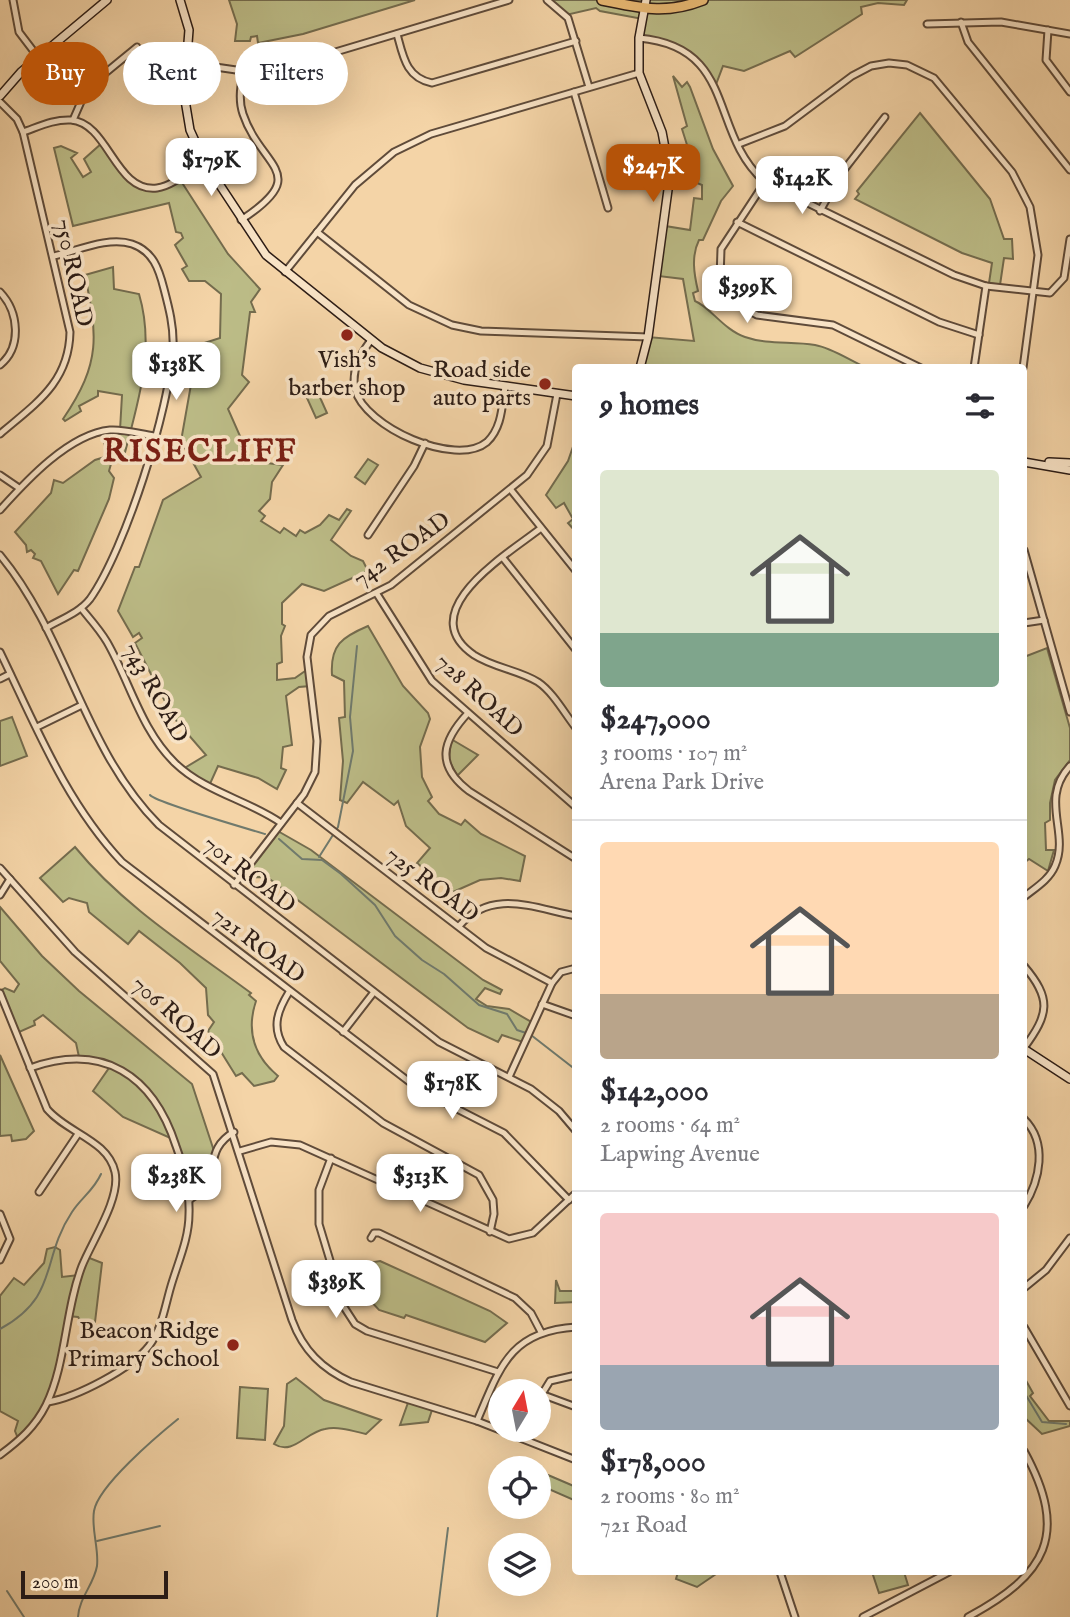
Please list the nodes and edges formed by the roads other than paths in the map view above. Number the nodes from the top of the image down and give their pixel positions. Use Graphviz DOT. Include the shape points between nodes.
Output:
graph roads {
  1 [pos="13,0"];
  2 [pos="107,0"];
  3 [pos="180,0"];
  4 [pos="509,0"];
  5 [pos="547,0"];
  6 [pos="602,0"];
  7 [pos="704,0"];
  8 [pos="645,4"];
  9 [pos="961,22"];
  10 [pos="927,24"];
  11 [pos="1048,30"];
  12 [pos="397,34"];
  13 [pos="1070,34"];
  14 [pos="639,38"];
  15 [pos="576,41"];
  16 [pos="27,42"];
  17 [pos="56,42"];
  18 [pos="189,42"];
  19 [pos="348,48"];
  20 [pos="123,59"];
  21 [pos="639,73"];
  22 [pos="21,74"];
  23 [pos="589,87"];
  24 [pos="574,92"];
  25 [pos="1070,92"];
  26 [pos="0,96"];
  27 [pos="0,102"];
  28 [pos="186,105"];
  29 [pos="240,105"];
  30 [pos="885,117"];
  31 [pos="73,120"];
  32 [pos="23,132"];
  33 [pos="739,145"];
  34 [pos="204,161"];
  35 [pos="1070,170"];
  36 [pos="765,183"];
  37 [pos="608,208"];
  38 [pos="820,211"];
  39 [pos="241,220"];
  40 [pos="737,222"];
  41 [pos="317,232"];
  42 [pos="1070,239"];
  43 [pos="54,256"];
  44 [pos="285,272"];
  45 [pos="986,286"];
  46 [pos="0,292"];
  47 [pos="1034,292"];
  48 [pos="979,335"];
  49 [pos="648,339"];
  50 [pos="371,340"];
  51 [pos="644,364"];
  52 [pos="913,364"];
  53 [pos="975,364"];
  54 [pos="1024,364"];
  55 [pos="0,365"];
  56 [pos="505,387"];
  57 [pos="557,394"];
  58 [pos="572,396"];
  59 [pos="0,434"];
  60 [pos="154,436"];
  61 [pos="425,443"];
  62 [pos="1027,462"];
  63 [pos="1027,463"];
  64 [pos="1070,463"];
  65 [pos="1070,470"];
  66 [pos="0,475"];
  67 [pos="19,488"];
  68 [pos="511,490"];
  69 [pos="0,510"];
  70 [pos="541,528"];
  71 [pos="368,535"];
  72 [pos="0,555"];
  73 [pos="503,558"];
  74 [pos="572,566"];
  75 [pos="1027,566"];
  76 [pos="377,594"];
  77 [pos="81,608"];
  78 [pos="1044,620"];
  79 [pos="1027,623"];
  80 [pos="46,628"];
  81 [pos="572,645"];
  82 [pos="0,652"];
  83 [pos="10,674"];
  84 [pos="0,679"];
  85 [pos="82,705"];
  86 [pos="1070,712"];
  87 [pos="468,713"];
  88 [pos="572,723"];
  89 [pos="37,727"];
  90 [pos="1070,766"];
  91 [pos="297,803"];
  92 [pos="572,804"];
  93 [pos="281,823"];
  94 [pos="572,854"];
  95 [pos="0,869"];
  96 [pos="10,879"];
  97 [pos="234,885"];
  98 [pos="0,895"];
  99 [pos="1027,895"];
  100 [pos="572,915"];
  101 [pos="459,926"];
  102 [pos="572,969"];
  103 [pos="1027,970"];
  104 [pos="552,984"];
  105 [pos="289,992"];
  106 [pos="374,992"];
  107 [pos="0,993"];
  108 [pos="542,1004"];
  109 [pos="572,1015"];
  110 [pos="343,1032"];
  111 [pos="1027,1044"];
  112 [pos="1027,1050"];
  113 [pos="30,1068"];
  114 [pos="509,1077"];
  115 [pos="1070,1079"];
  116 [pos="1027,1123"];
  117 [pos="572,1127"];
  118 [pos="234,1132"];
  119 [pos="78,1134"];
  120 [pos="240,1151"];
  121 [pos="331,1158"];
  122 [pos="39,1192"];
  123 [pos="1027,1196"];
  124 [pos="572,1197"];
  125 [pos="189,1200"];
  126 [pos="569,1200"];
  127 [pos="0,1214"];
  128 [pos="490,1232"];
  129 [pos="372,1238"];
  130 [pos="1070,1238"];
  131 [pos="0,1260"];
  132 [pos="1027,1284"];
  133 [pos="572,1328"];
  134 [pos="541,1332"];
  135 [pos="1027,1332"];
  136 [pos="498,1372"];
  137 [pos="572,1376"];
  138 [pos="551,1384"];
  139 [pos="551,1399"];
  140 [pos="48,1402"];
  141 [pos="572,1406"];
  142 [pos="1070,1406"];
  143 [pos="477,1421"];
  144 [pos="488,1425"];
  145 [pos="532,1442"];
  146 [pos="0,1455"];
  147 [pos="1027,1457"];
  148 [pos="572,1458"];
  149 [pos="781,1575"];
  150 [pos="942,1575"];
  151 [pos="796,1617"];
  152 [pos="863,1617"];
  153 [pos="968,1617"];
  1 -- 16 [label="street" via="19,32"];
  2 -- 17 [label="street"];
  3 -- 18 [label="street"];
  4 -- 12 [label="street"];
  5 -- 15 [label="street" via="568,18"];
  6 -- 8 [label="highway"];
  7 -- 8 [label="highway" via="674,10"];
  8 -- 14 [label="street"];
  9 -- 10 [label="street"];
  9 -- 11 [label="street" via="1001,22"];
  9 -- 35 [label="street" via="968,42"];
  11 -- 13 [label="street"];
  11 -- 25 [label="street" via="1046,60"];
  12 -- 15 [label="street" via="409,70 432,83"];
  12 -- 19 [label="street"];
  14 -- 21 [label="street"];
  14 -- 33 [label="street" via="676,46 704,67"];
  15 -- 23 [label="street"];
  20 -- 31 [label="street" via="88,88"];
  21 -- 23 [label="street"];
  21 -- 49 [label="street" via="662,132 670,169"];
  22 -- 26 [label="street"];
  23 -- 24 [label="street"];
  24 -- 37 [label="street"];
  24 -- 41 [label="street" via="431,134 394,152 355,185"];
  27 -- 32 [label="street, 750 ROAD"];
  28 -- 34 [label="street" via="186,116"];
  29 -- 39 [label="street" via="278,180 272,198"];
  30 -- 38 [label="street" via="835,183"];
  31 -- 32 [label="street"];
  31 -- 34 [label="street" via="87,126 142,187 163,187"];
  32 -- 43 [label="street, 750 ROAD"];
  33 -- 36 [label="street" via="749,166"];
  33 -- 47 [label="street" via="785,126 870,66 898,63 926,72 945,89 1024,193 1038,241"];
  34 -- 39 [label="street"];
  36 -- 38 [label="street"];
  36 -- 40 [label="street"];
  38 -- 45 [label="street"];
  39 -- 44 [label="street" via="266,255"];
  40 -- 48 [label="street" via="950,327"];
  40 -- 52 [label="street" via="722,248 719,270 728,296 740,307 765,317 833,325"];
  41 -- 44 [label="street"];
  41 -- 49 [label="street" via="409,304 452,325 481,331"];
  42 -- 47 [label="street" via="1062,282 1050,293"];
  43 -- 59 [label="street, 750 ROAD" via="69,327 65,364 45,397"];
  43 -- 60 [label="street" via="120,242 139,247 156,264 170,314 173,347"];
  44 -- 50 [label="street"];
  45 -- 47 [label="street"];
  45 -- 48 [label="street"];
  46 -- 55 [label="street" via="9,304 16,333 13,349"];
  47 -- 54 [label="street"];
  48 -- 53 [label="street"];
  49 -- 51 [label="street"];
  50 -- 56 [label="street" via="420,368"];
  50 -- 61 [label="street" via="355,372 358,398 374,418"];
  56 -- 57 [label="street"];
  56 -- 61 [label="street" via="498,426 486,443 462,452"];
  57 -- 58 [label="street"];
  57 -- 68 [label="street, 742 ROAD" via="544,453"];
  60 -- 67 [label="street" via="118,430 89,435"];
  60 -- 77 [label="street" via="141,486 101,581"];
  61 -- 71 [label="street"];
  62 -- 64 [label="street"];
  63 -- 65 [label="street"];
  66 -- 67 [label="street"];
  67 -- 69 [label="street"];
  68 -- 70 [label="street"];
  68 -- 76 [label="street, 742 ROAD"];
  70 -- 73 [label="street"];
  70 -- 74 [label="street"];
  72 -- 80 [label="street, 701 ROAD"];
  73 -- 81 [label="street"];
  73 -- 88 [label="street" via="462,593 456,611 457,633 476,656 540,683"];
  75 -- 78 [label="street"];
  76 -- 87 [label="street, 728 ROAD" via="427,676"];
  76 -- 91 [label="street, 742 ROAD" via="329,616 311,635 307,657 317,760 309,787"];
  77 -- 80 [label="street"];
  77 -- 93 [label="street, 743 ROAD" via="105,639 167,755 195,779"];
  78 -- 79 [label="street"];
  78 -- 86 [label="street"];
  80 -- 85 [label="street, 701 ROAD"];
  82 -- 83 [label="street, 721 ROAD"];
  83 -- 84 [label="street"];
  83 -- 89 [label="street, 721 ROAD"];
  85 -- 89 [label="street"];
  85 -- 97 [label="street, 701 ROAD" via="112,766 138,803 170,836"];
  87 -- 92 [label="street, 728 ROAD"];
  87 -- 94 [label="street" via="447,743 446,759 453,777"];
  89 -- 105 [label="street, 721 ROAD" via="65,788 122,862"];
  90 -- 99 [label="street" via="1055,796 1056,866"];
  91 -- 93 [label="street, 742 ROAD"];
  91 -- 101 [label="street, 725 ROAD"];
  93 -- 97 [label="street, 742 ROAD"];
  95 -- 96 [label="street, 706 ROAD"];
  96 -- 98 [label="street"];
  96 -- 118 [label="street, 706 ROAD" via="75,952 208,1067 218,1081"];
  97 -- 106 [label="street, 701 ROAD"];
  100 -- 101 [label="street" via="492,903 476,909"];
  101 -- 104 [label="street, 725 ROAD" via="494,954"];
  102 -- 104 [label="street" via="561,972"];
  103 -- 111 [label="street" via="1045,1003 1039,1027"];
  104 -- 108 [label="street"];
  105 -- 110 [label="street, 721 ROAD"];
  105 -- 128 [label="street" via="276,1018 284,1047 383,1123 479,1175 492,1200"];
  106 -- 110 [label="street"];
  106 -- 114 [label="street, 701 ROAD" via="446,1047"];
  107 -- 113 [label="street"];
  108 -- 109 [label="street"];
  108 -- 114 [label="street"];
  110 -- 126 [label="street, 721 ROAD" via="420,1090 504,1133"];
  112 -- 115 [label="street"];
  113 -- 119 [label="street" via="47,1109"];
  113 -- 125 [label="street" via="81,1057 111,1065 131,1077 166,1116"];
  114 -- 117 [label="street, 701 ROAD" via="544,1098"];
  116 -- 123 [label="street" via="1040,1154"];
  118 -- 120 [label="street, 706 ROAD"];
  118 -- 125 [label="street" via="218,1144 208,1185"];
  119 -- 122 [label="street"];
  119 -- 140 [label="street" via="111,1159 116,1187 78,1279"];
  120 -- 121 [label="street" via="281,1142"];
  120 -- 143 [label="street, 706 ROAD" via="292,1320 307,1350 325,1368 351,1382"];
  121 -- 128 [label="street"];
  121 -- 136 [label="street" via="319,1190 317,1216 351,1319 373,1333"];
  124 -- 126 [label="street"];
  125 -- 140 [label="street" via="187,1237 150,1344 121,1369"];
  126 -- 128 [label="street" via="525,1237"];
  127 -- 131 [label="street" via="10,1239"];
  129 -- 134 [label="street" via="379,1233 515,1298 531,1313"];
  130 -- 132 [label="street" via="1045,1270"];
  133 -- 134 [label="street"];
  134 -- 136 [label="street" via="520,1344"];
  135 -- 142 [label="street"];
  136 -- 143 [label="street"];
  137 -- 138 [label="street"];
  139 -- 141 [label="street"];
  140 -- 146 [label="street" via="27,1433"];
  143 -- 144 [label="street, 706 ROAD"];
  145 -- 148 [label="street, 706 ROAD"];
  147 -- 153 [label="street" via="1048,1507 1043,1550 1015,1589"];
  149 -- 151 [label="street"];
  150 -- 152 [label="street"];
}
